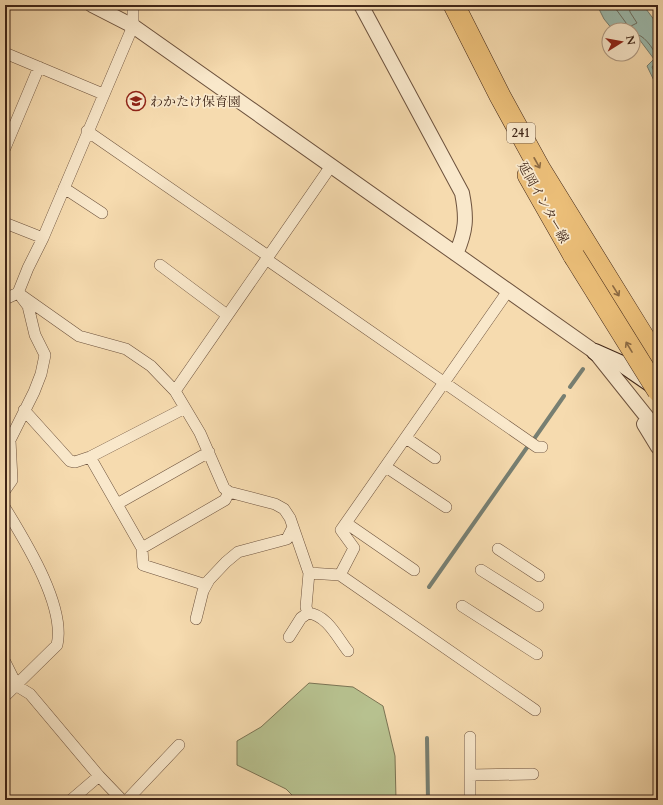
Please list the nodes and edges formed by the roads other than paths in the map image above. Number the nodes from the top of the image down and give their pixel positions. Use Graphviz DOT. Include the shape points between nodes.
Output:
graph roads {
  1 [pos="92,5"];
  2 [pos="133,5"];
  3 [pos="361,5"];
  4 [pos="444,5"];
  5 [pos="454,5"];
  6 [pos="133,26"];
  7 [pos="5,53"];
  8 [pos="38,67"];
  9 [pos="103,94"];
  10 [pos="87,131"];
  11 [pos="5,148"];
  12 [pos="331,166"];
  13 [pos="64,188"];
  14 [pos="102,213"];
  15 [pos="5,223"];
  16 [pos="42,238"];
  17 [pos="456,254"];
  18 [pos="267,258"];
  19 [pos="160,265"];
  20 [pos="508,291"];
  21 [pos="18,293"];
  22 [pos="5,299"];
  23 [pos="227,314"];
  24 [pos="595,352"];
  25 [pos="658,360"];
  26 [pos="616,377"];
  27 [pos="445,382"];
  28 [pos="174,390"];
  29 [pos="658,390"];
  30 [pos="185,408"];
  31 [pos="24,410"];
  32 [pos="658,431"];
  33 [pos="406,438"];
  34 [pos="542,447"];
  35 [pos="658,447"];
  36 [pos="209,452"];
  37 [pos="90,457"];
  38 [pos="435,458"];
  39 [pos="386,466"];
  40 [pos="6,488"];
  41 [pos="229,492"];
  42 [pos="117,504"];
  43 [pos="446,507"];
  44 [pos="5,508"];
  45 [pos="346,523"];
  46 [pos="293,527"];
  47 [pos="142,548"];
  48 [pos="498,549"];
  49 [pos="414,570"];
  50 [pos="481,570"];
  51 [pos="309,573"];
  52 [pos="340,575"];
  53 [pos="539,576"];
  54 [pos="206,585"];
  55 [pos="462,606"];
  56 [pos="538,606"];
  57 [pos="308,613"];
  58 [pos="196,619"];
  59 [pos="289,637"];
  60 [pos="348,652"];
  61 [pos="537,654"];
  62 [pos="5,662"];
  63 [pos="17,686"];
  64 [pos="5,696"];
  65 [pos="535,710"];
  66 [pos="470,737"];
  67 [pos="179,746"];
  68 [pos="533,774"];
  69 [pos="470,775"];
  70 [pos="99,776"];
  71 [pos="71,800"];
  72 [pos="122,800"];
  73 [pos="127,800"];
  74 [pos="470,800"];
  1 -- 6 [label="street"];
  2 -- 6 [label="street"];
  3 -- 17 [label="street" via="462,193 466,212 464,234"];
  29 -- 4 [label="highway, 延岡インター線 / 241, one-way, bridge" via="574,256 526,173"];
  5 -- 25 [label="highway, 延岡インター線 / 241, one-way" via="540,169"];
  6 -- 9 [label="street"];
  6 -- 12 [label="street"];
  7 -- 8 [label="street"];
  8 -- 9 [label="street"];
  8 -- 11 [label="street"];
  9 -- 10 [label="street"];
  10 -- 13 [label="street"];
  10 -- 18 [label="street"];
  12 -- 17 [label="street"];
  12 -- 18 [label="street"];
  13 -- 14 [label="street"];
  13 -- 16 [label="street"];
  15 -- 16 [label="street"];
  16 -- 21 [label="street"];
  17 -- 20 [label="street"];
  18 -- 23 [label="street"];
  18 -- 27 [label="street"];
  19 -- 23 [label="street"];
  20 -- 24 [label="street"];
  20 -- 27 [label="street"];
  21 -- 22 [label="street"];
  21 -- 28 [label="street" via="79,336 126,349 151,366"];
  21 -- 31 [label="street" via="28,306 35,335 45,356 41,374"];
  23 -- 28 [label="street"];
  24 -- 26 [label="street"];
  24 -- 29 [label="main road, 241" via="622,364"];
  26 -- 32 [label="street"];
  26 -- 35 [label="street"];
  27 -- 33 [label="street"];
  27 -- 34 [label="street" via="537,447"];
  28 -- 30 [label="street"];
  30 -- 36 [label="street"];
  30 -- 37 [label="street"];
  31 -- 37 [label="street" via="70,460 75,462"];
  31 -- 40 [label="street" via="10,440 12,480"];
  33 -- 38 [label="street"];
  33 -- 39 [label="street"];
  36 -- 41 [label="street" via="224,488"];
  36 -- 42 [label="street"];
  37 -- 42 [label="street"];
  39 -- 43 [label="street"];
  39 -- 45 [label="street"];
  41 -- 46 [label="street" via="279,506 290,518"];
  41 -- 47 [label="street" via="225,500"];
  42 -- 47 [label="street"];
  44 -- 63 [label="street" via="33,555 54,605 59,627 57,645"];
  45 -- 49 [label="street"];
  45 -- 52 [label="street" via="341,530 354,548"];
  46 -- 51 [label="street"];
  46 -- 54 [label="street" via="287,539 238,552"];
  47 -- 54 [label="street" via="143,566"];
  48 -- 53 [label="street"];
  50 -- 56 [label="street"];
  51 -- 52 [label="street"];
  51 -- 57 [label="street" via="306,607"];
  52 -- 65 [label="street"];
  54 -- 58 [label="street"];
  55 -- 61 [label="street"];
  57 -- 59 [label="street" via="301,618"];
  57 -- 60 [label="street" via="324,619"];
  62 -- 63 [label="street"];
  63 -- 64 [label="street"];
  63 -- 70 [label="street" via="30,694"];
  66 -- 69 [label="street"];
  67 -- 73 [label="street"];
  68 -- 69 [label="street"];
  69 -- 74 [label="street"];
  70 -- 71 [label="street"];
  70 -- 72 [label="street"];
}
